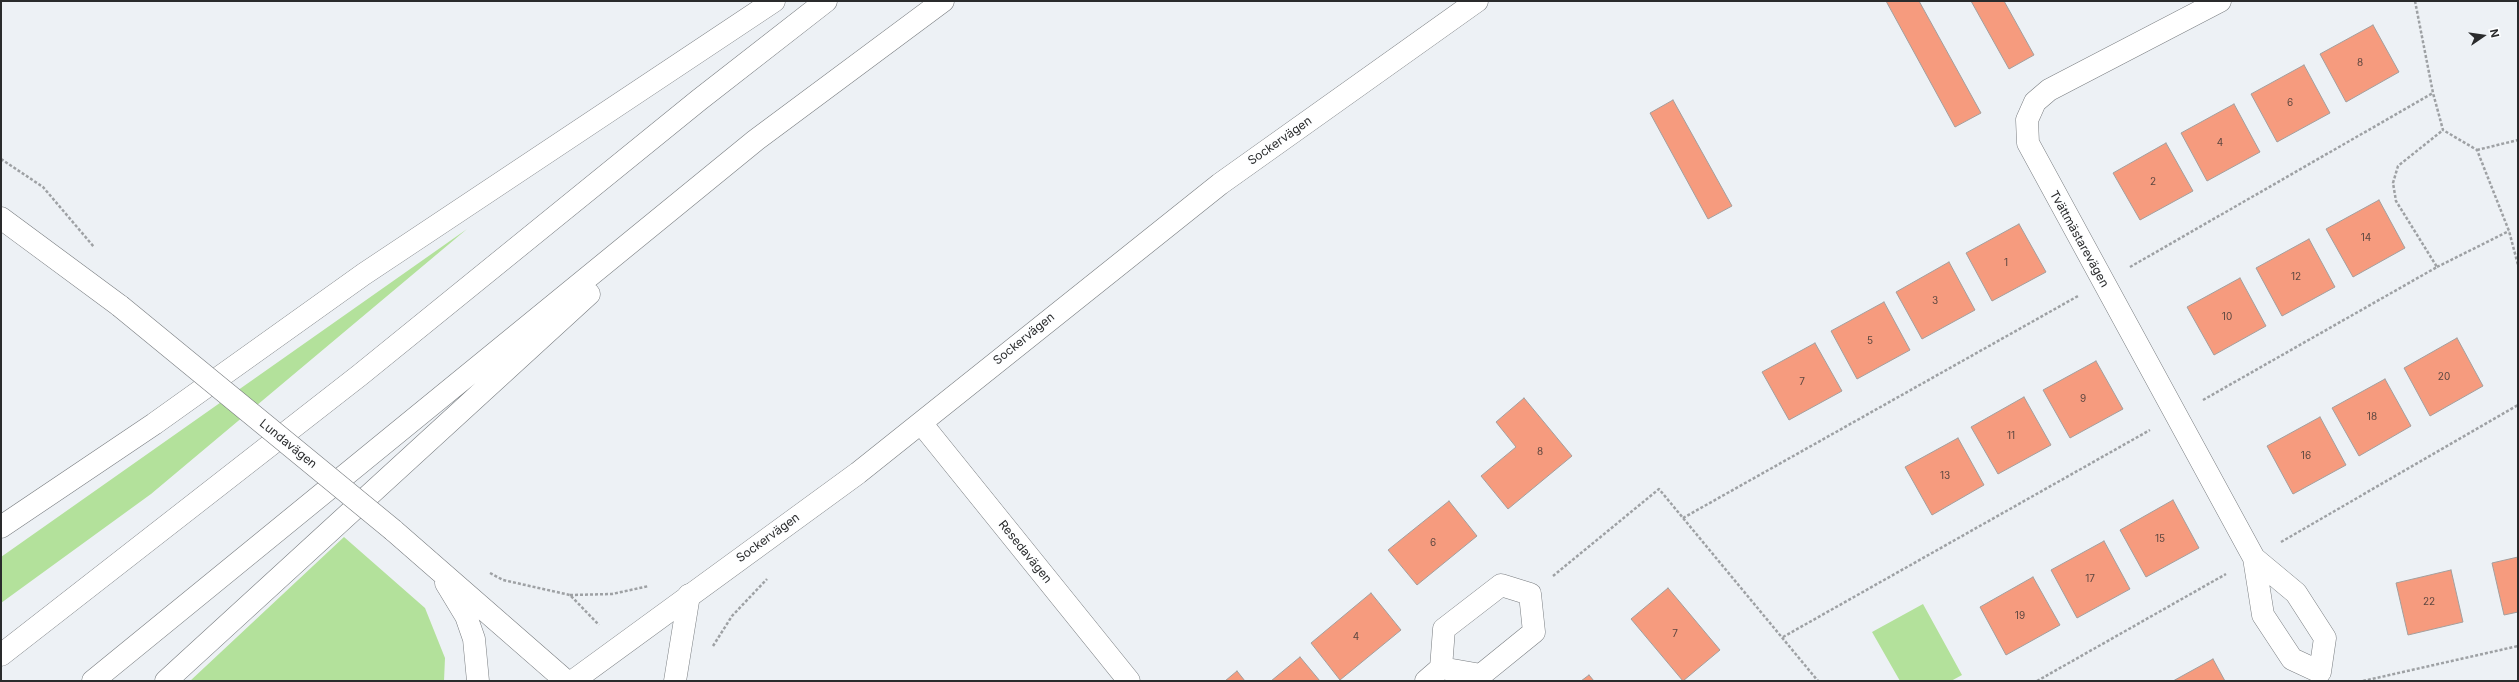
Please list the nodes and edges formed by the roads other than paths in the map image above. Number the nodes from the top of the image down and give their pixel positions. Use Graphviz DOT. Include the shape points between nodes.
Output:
graph roads {
  1 [pos="774,1"];
  2 [pos="826,1"];
  3 [pos="943,1"];
  4 [pos="1477,1"];
  5 [pos="2220,1"];
  6 [pos="756,140"];
  7 [pos="1,218"];
  8 [pos="921,423"];
  9 [pos="1,527"];
  10 [pos="2254,558"];
  11 [pos="437,566"];
  12 [pos="689,595"];
  13 [pos="1,656"];
  14 [pos="1433,674"];
  15 [pos="93,681"];
  16 [pos="166,681"];
  17 [pos="478,681"];
  18 [pos="566,681"];
  19 [pos="573,681"];
  20 [pos="675,681"];
  21 [pos="1129,681"];
  1 -- 9 [label="main road" via="364,274 154,424"];
  2 -- 13 [label="main road" via="699,100 360,375"];
  3 -- 6 [label="main road"];
  4 -- 8 [label="main road, Sockervägen" via="1220,184"];
  5 -- 10 [label="main road, Tvättmästarevägen" via="2049,90 2035,102 2027,120 2028,143"];
  6 -- 15 [label="main road"];
  6 -- 16 [label="main road"];
  7 -- 11 [label="main road, Lundavägen, bridge" via="120,306"];
  8 -- 12 [label="main road, Sockervägen" via="858,473"];
  8 -- 21 [label="main road, Resedavägen"];
  10 -- 10 [label="main road, Tvättmästarevägen" via="2296,593 2325,638 2320,672 2292,659 2263,615"];
  11 -- 17 [label="main road" via="466,616 474,639"];
  11 -- 18 [label="main road, Lundavägen"];
  12 -- 19 [label="main road, Sockervägen"];
  12 -- 20 [label="main road"];
  14 -- 14 [label="main road" via="1481,675 1534,632 1530,594 1501,585 1444,629"];
}
